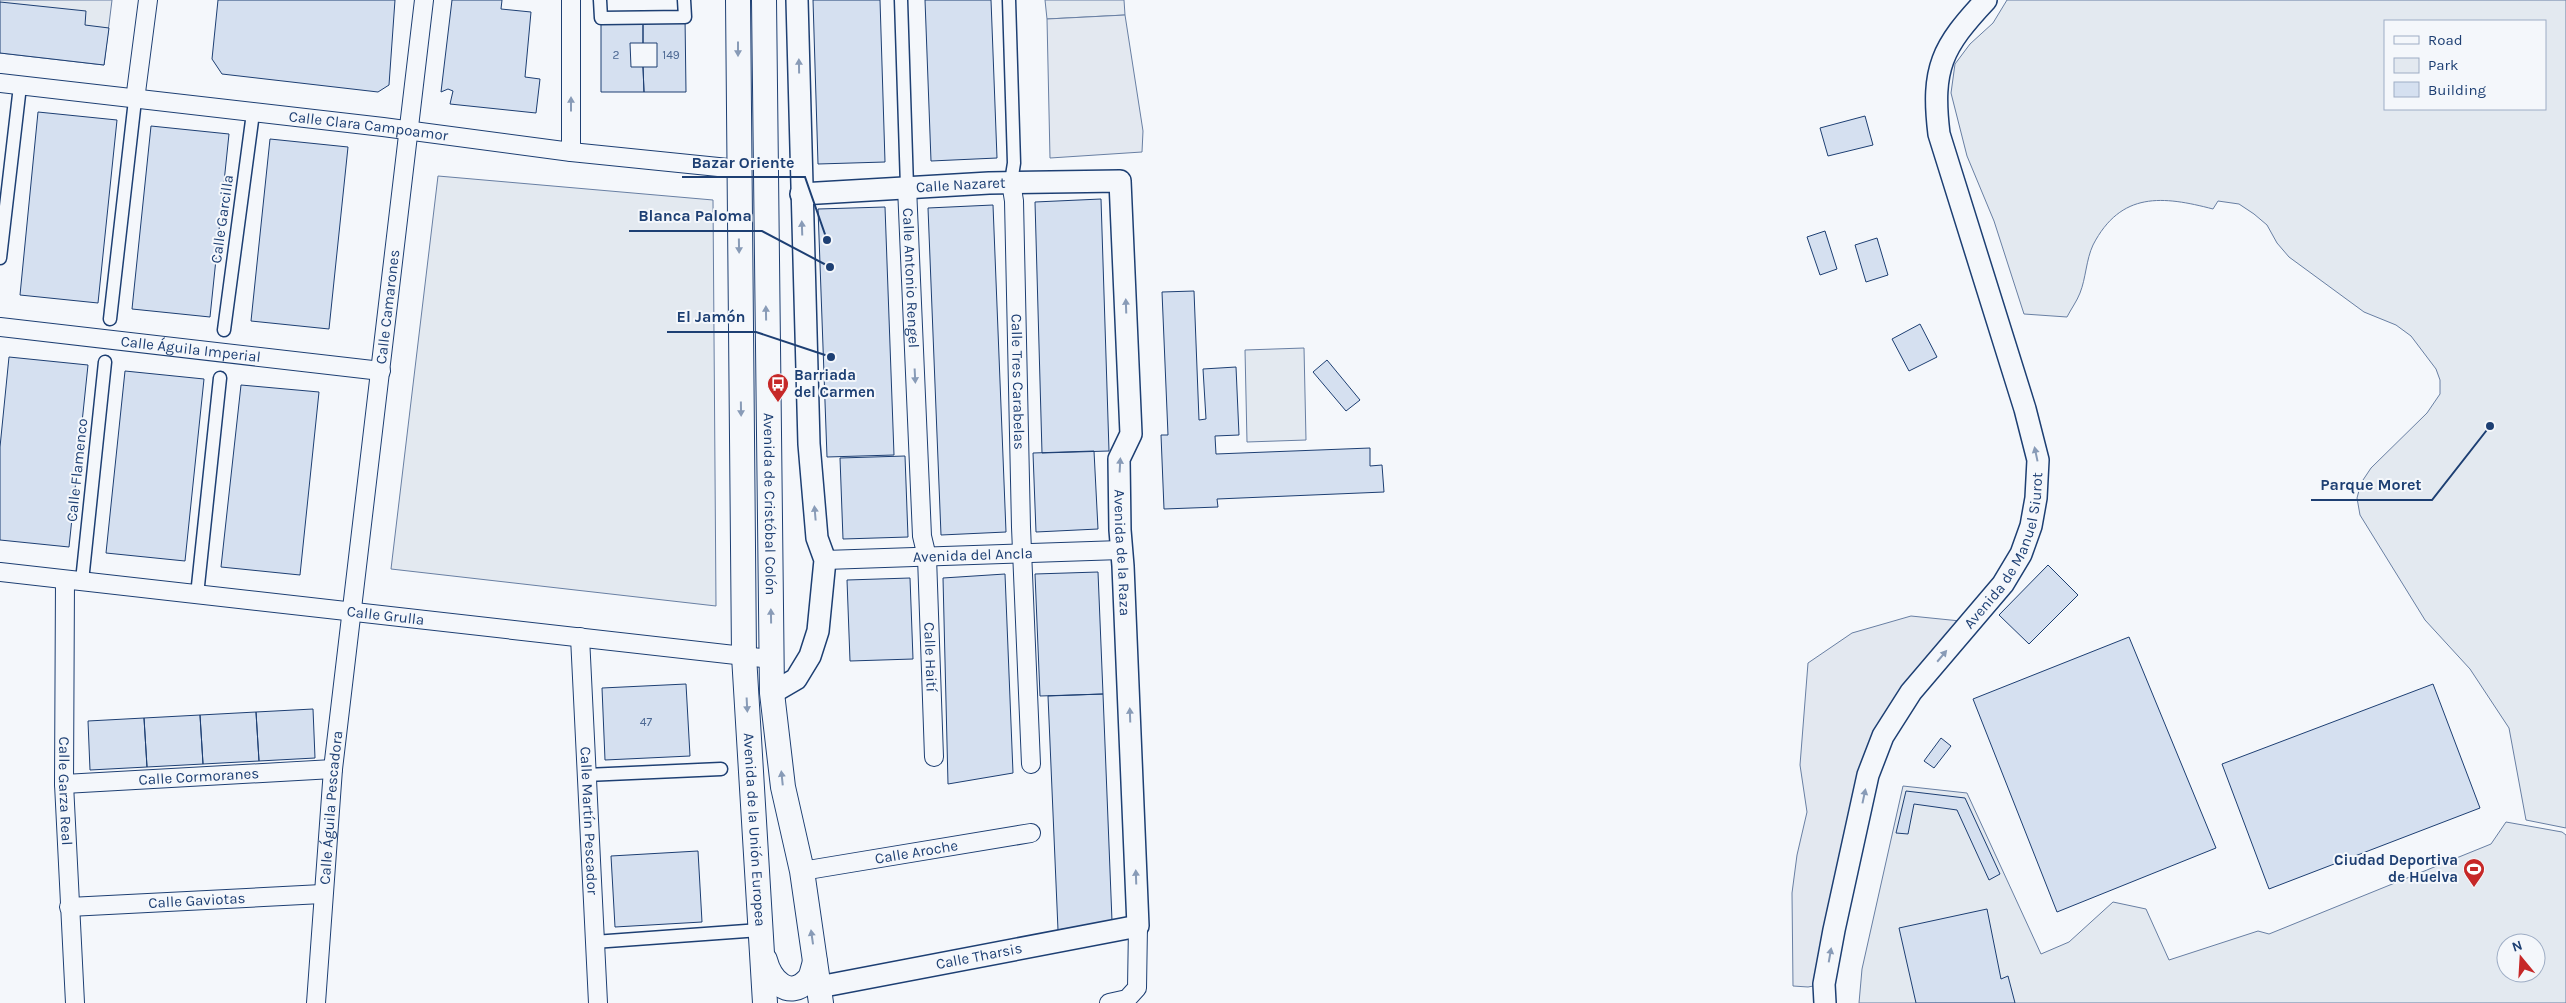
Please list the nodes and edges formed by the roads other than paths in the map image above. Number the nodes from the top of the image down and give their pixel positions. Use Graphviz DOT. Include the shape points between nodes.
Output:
graph roads {
  1 [pos="148,0"];
  2 [pos="424,0"];
  3 [pos="571,0"];
  4 [pos="600,0"];
  5 [pos="684,0"];
  6 [pos="738,0"];
  7 [pos="764,0"];
  8 [pos="797,0"];
  9 [pos="901,0"];
  10 [pos="1009,0"];
  11 [pos="1986,0"];
  12 [pos="0,83"];
  13 [pos="20,86"];
  14 [pos="135,100"];
  15 [pos="253,113"];
  16 [pos="409,130"];
  17 [pos="571,152"];
  18 [pos="738,169"];
  19 [pos="1120,181"];
  20 [pos="1011,182"];
  21 [pos="907,187"];
  22 [pos="801,194"];
  23 [pos="0,258"];
  24 [pos="110,318"];
  25 [pos="0,328"];
  26 [pos="224,330"];
  27 [pos="105,362"];
  28 [pos="381,372"];
  29 [pos="220,378"];
  30 [pos="1121,550"];
  31 [pos="1022,553"];
  32 [pos="927,557"];
  33 [pos="825,560"];
  34 [pos="0,572"];
  35 [pos="73,581"];
  36 [pos="197,595"];
  37 [pos="353,613"];
  38 [pos="580,637"];
  39 [pos="744,656"];
  40 [pos="771,659"];
  41 [pos="772,692"];
  42 [pos="934,757"];
  43 [pos="1031,764"];
  44 [pos="721,769"];
  45 [pos="333,770"];
  46 [pos="586,775"];
  47 [pos="64,784"];
  48 [pos="1031,834"];
  49 [pos="802,871"];
  50 [pos="322,894"];
  51 [pos="69,907"];
  52 [pos="1138,926"];
  53 [pos="761,939"];
  54 [pos="594,942"];
  55 [pos="815,962"];
  56 [pos="820,995"];
  57 [pos="75,1003"];
  58 [pos="316,1003"];
  59 [pos="598,1003"];
  60 [pos="765,1003"];
  61 [pos="786,1003"];
  62 [pos="798,1003"];
  63 [pos="1109,1003"];
  64 [pos="1825,1003"];
  1 -- 14 [label="street"];
  2 -- 16 [label="street, Calle Camarones"];
  17 -- 3 [label="street, one-way"];
  4 -- 5 [label="street" via="601,18 609,18 685,17"];
  6 -- 18 [label="main road, Avenida de Cristóbal Colón, one-way"];
  40 -- 7 [label="main road, Avenida de Cristóbal Colón, one-way"];
  22 -- 8 [label="street, one-way"];
  9 -- 21 [label="street, Calle Antonio Rengel"];
  10 -- 20 [label="street, Calle Tres Carabelas" via="1014,163"];
  64 -- 11 [label="street, Avenida de Manuel Siurot, one-way" via="1824,984 1834,930 1868,775 1883,736 1911,692 2003,584 2022,554 2036,498 2038,460 2025,409 1939,134 1935,104 1943,58 1959,29"];
  12 -- 13 [label="street, Calle Clara Campoamor"];
  13 -- 14 [label="street, Calle Clara Campoamor"];
  13 -- 23 [label="street"];
  14 -- 15 [label="street, Calle Clara Campoamor"];
  14 -- 24 [label="street"];
  15 -- 16 [label="street, Calle Clara Campoamor"];
  15 -- 26 [label="street, Calle Garcilla"];
  16 -- 17 [label="street, Calle Clara Campoamor"];
  16 -- 28 [label="street, Calle Camarones"];
  17 -- 18 [label="street, Calle Clara Campoamor"];
  18 -- 39 [label="main road, Avenida de Cristóbal Colón, one-way"];
  19 -- 20 [label="street, Calle Nazaret"];
  30 -- 19 [label="street, Avenida de la Raza, one-way" via="1119,458 1131,434"];
  20 -- 21 [label="street, Calle Nazaret"];
  20 -- 31 [label="street, Calle Tres Carabelas"];
  21 -- 22 [label="street, Calle Nazaret"];
  21 -- 32 [label="street, Calle Antonio Rengel, one-way" via="922,536"];
  33 -- 22 [label="street, one-way" via="817,538 809,444"];
  25 -- 28 [label="street, Calle Águila Imperial"];
  27 -- 35 [label="street, Calle Flamenco"];
  28 -- 37 [label="street, Calle Camarones"];
  29 -- 36 [label="street"];
  30 -- 31 [label="street, Avenida del Ancla"];
  52 -- 30 [label="street, Avenida de la Raza, one-way"];
  31 -- 32 [label="street, Avenida del Ancla"];
  31 -- 43 [label="street, Calle Tres Carabelas"];
  32 -- 33 [label="street, Avenida del Ancla"];
  32 -- 42 [label="street, Calle Haití"];
  33 -- 41 [label="street" via="818,631 810,656 796,679"];
  34 -- 35 [label="street, Calle Grulla"];
  35 -- 36 [label="street, Calle Grulla"];
  35 -- 47 [label="street, Calle Garza Real"];
  36 -- 37 [label="street, Calle Grulla"];
  37 -- 38 [label="street, Calle Grulla"];
  37 -- 45 [label="street, Calle Águila Pescadora"];
  38 -- 39 [label="street, Calle Grulla"];
  38 -- 46 [label="street, Calle Martín Pescador"];
  39 -- 40 [label="street, Calle Grulla"];
  39 -- 53 [label="main road, Avenida de la Unión Europea, one-way"];
  40 -- 41 [label="main road, Avenida de Cristóbal Colón"];
  49 -- 41 [label="main road, Avenida de Cristóbal Colón, one-way" via="783,787"];
  44 -- 46 [label="street"];
  45 -- 47 [label="street, Calle Cormoranes"];
  45 -- 50 [label="street, Calle Águila Pescadora"];
  46 -- 54 [label="street, Calle Martín Pescador"];
  47 -- 51 [label="street, Calle Garza Real"];
  48 -- 49 [label="street, Calle Aroche"];
  55 -- 49 [label="main road, Avenida de Cristóbal Colón, one-way"];
  50 -- 51 [label="street, Calle Gaviotas"];
  50 -- 58 [label="street, Calle Águila Pescadora"];
  51 -- 57 [label="street, Calle Garza Real"];
  52 -- 56 [label="street, Calle Tharsis"];
  52 -- 63 [label="street" via="1137,988 1127,999"];
  53 -- 54 [label="street"];
  53 -- 55 [label="main road" via="769,973 778,985 800,986 809,980"];
  53 -- 60 [label="main road, Avenida de la Unión Europea"];
  54 -- 59 [label="street, Calle Martín Pescador"];
  55 -- 56 [label="main road, Avenida de Cristóbal Colón"];
  61 -- 62 [label="main road"];
}
